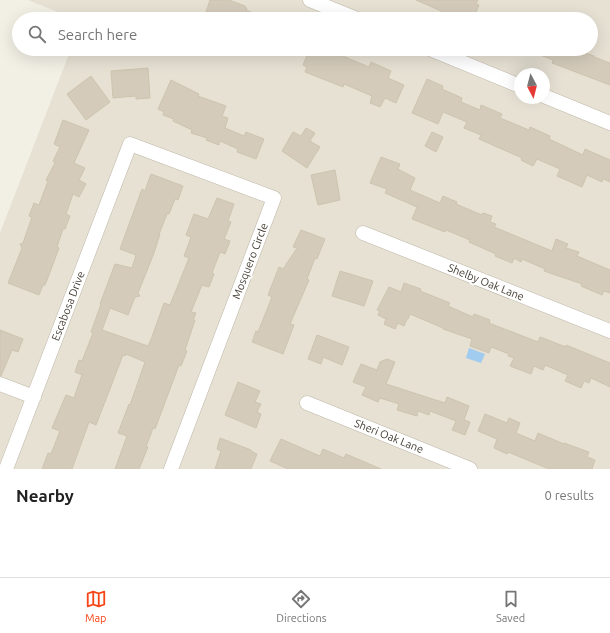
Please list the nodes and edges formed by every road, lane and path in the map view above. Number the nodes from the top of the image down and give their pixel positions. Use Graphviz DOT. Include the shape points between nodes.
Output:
graph roads {
  1 [pos="310,0"];
  2 [pos="340,12"];
  3 [pos="447,56"];
  4 [pos="514,84"];
  5 [pos="550,98"];
  6 [pos="610,123"];
  7 [pos="130,144"];
  8 [pos="363,233"];
  9 [pos="610,331"];
  10 [pos="0,384"];
  11 [pos="34,397"];
  12 [pos="307,403"];
  13 [pos="6,469"];
  14 [pos="171,469"];
  15 [pos="470,469"];
  1 -- 2 [label="street"];
  3 -- 4 [label="street"];
  5 -- 6 [label="street"];
  7 -- 11 [label="street, Escabosa Drive"];
  7 -- 14 [label="street, Mosquero Circle" via="274,198"];
  8 -- 9 [label="street, Shelby Oak Lane"];
  10 -- 11 [label="street"];
  11 -- 13 [label="street, Escabosa Drive"];
  12 -- 15 [label="street, Sheri Oak Lane"];
}
